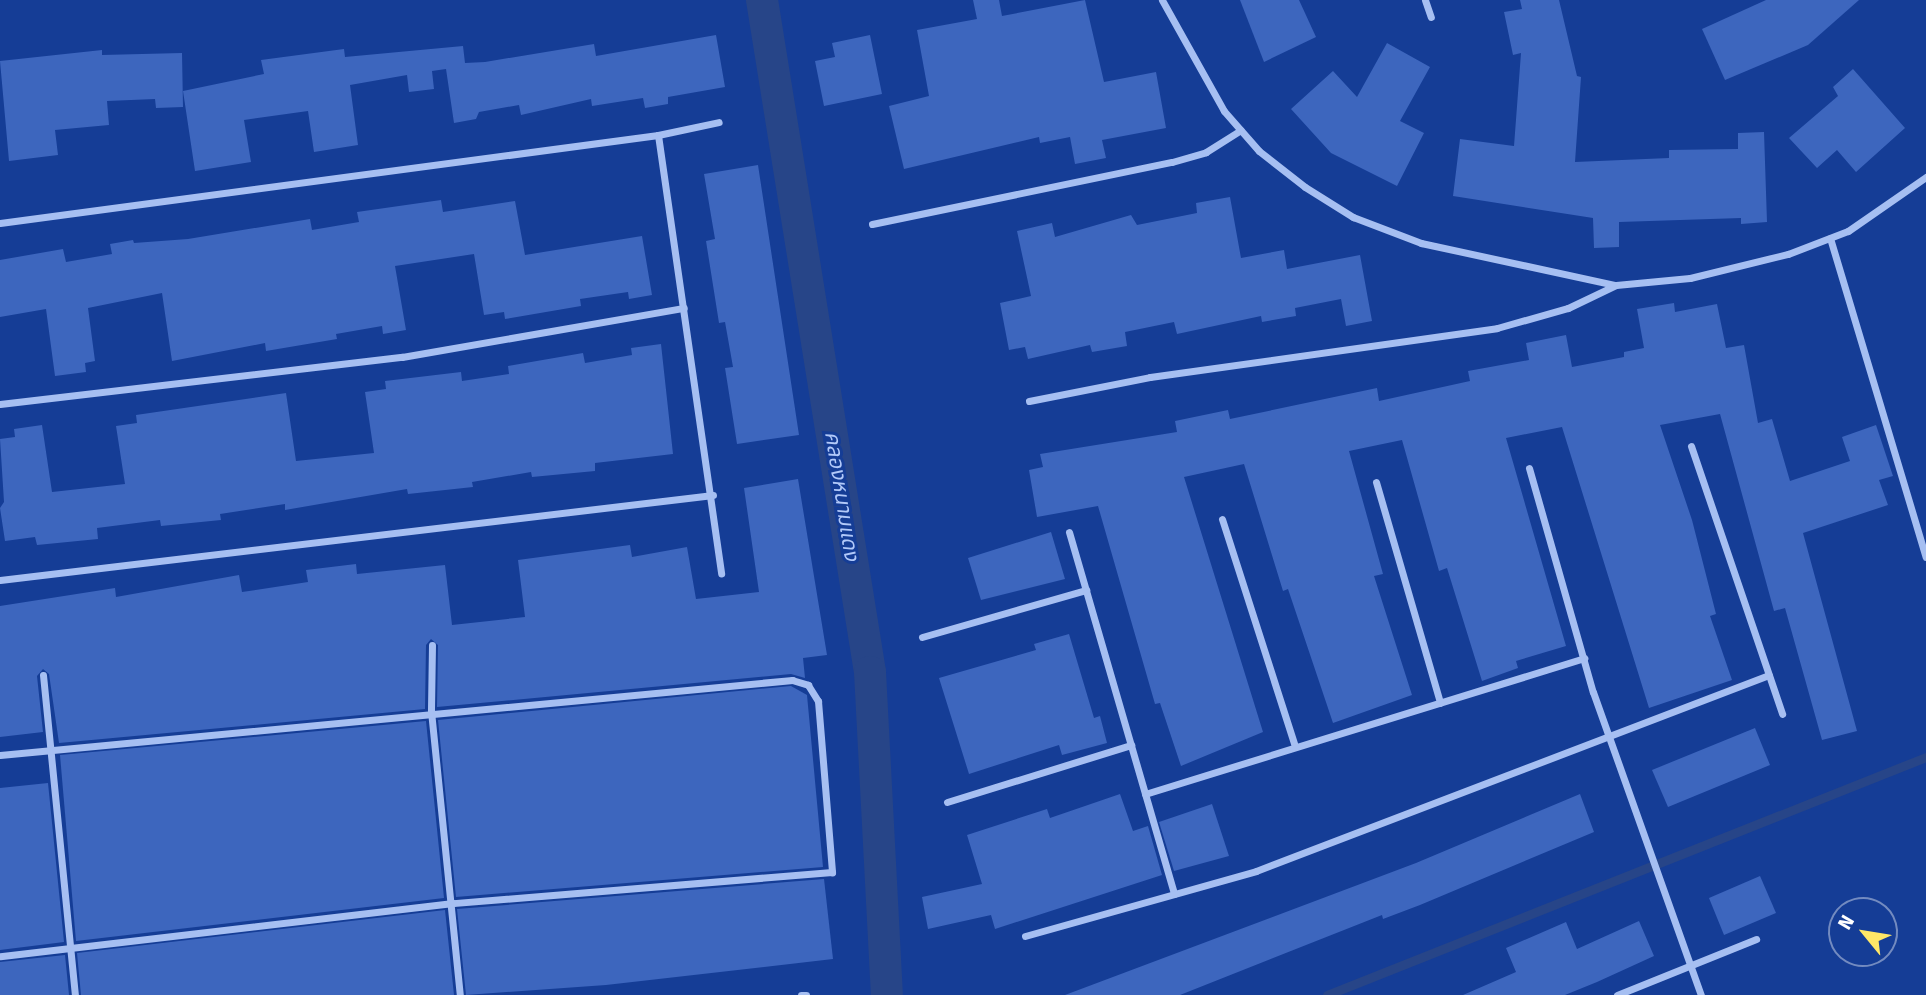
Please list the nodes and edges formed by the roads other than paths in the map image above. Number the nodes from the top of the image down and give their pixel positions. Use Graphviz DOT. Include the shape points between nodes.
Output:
graph roads {
  1 [pos="1162,0"];
  2 [pos="1425,0"];
  3 [pos="1431,17"];
  4 [pos="719,122"];
  5 [pos="1241,130"];
  6 [pos="658,135"];
  7 [pos="1926,177"];
  8 [pos="0,223"];
  9 [pos="872,224"];
  10 [pos="1830,238"];
  11 [pos="1616,285"];
  12 [pos="684,309"];
  13 [pos="1029,401"];
  14 [pos="0,404"];
  15 [pos="1691,446"];
  16 [pos="1529,468"];
  17 [pos="1376,482"];
  18 [pos="713,495"];
  19 [pos="1222,519"];
  20 [pos="1069,531"];
  21 [pos="1926,557"];
  22 [pos="721,574"];
  23 [pos="0,580"];
  24 [pos="1086,590"];
  25 [pos="922,637"];
  26 [pos="432,645"];
  27 [pos="1584,658"];
  28 [pos="43,675"];
  29 [pos="1769,675"];
  30 [pos="1440,703"];
  31 [pos="430,711"];
  32 [pos="1782,714"];
  33 [pos="1609,737"];
  34 [pos="1131,745"];
  35 [pos="1295,747"];
  36 [pos="50,749"];
  37 [pos="0,755"];
  38 [pos="1145,794"];
  39 [pos="947,802"];
  40 [pos="1174,894"];
  41 [pos="453,903"];
  42 [pos="1026,936"];
  43 [pos="1756,939"];
  44 [pos="69,948"];
  45 [pos="0,956"];
  46 [pos="1691,967"];
  47 [pos="75,995"];
  48 [pos="460,995"];
  49 [pos="1617,995"];
  50 [pos="1701,995"];
  1 -- 5 [label="street" via="1224,111"];
  2 -- 3 [label="street"];
  4 -- 6 [label="street"];
  5 -- 9 [label="street" via="1206,152 1172,162"];
  5 -- 11 [label="street" via="1304,187 1353,217 1421,243"];
  6 -- 8 [label="street"];
  6 -- 12 [label="street"];
  7 -- 10 [label="street" via="1848,231"];
  10 -- 11 [label="street" via="1788,254 1690,278"];
  10 -- 21 [label="street"];
  11 -- 13 [label="street" via="1568,309 1497,328 1150,377"];
  12 -- 14 [label="street" via="402,357"];
  12 -- 18 [label="street"];
  15 -- 29 [label="street"];
  16 -- 27 [label="street"];
  17 -- 30 [label="street"];
  18 -- 22 [label="street"];
  18 -- 23 [label="street"];
  19 -- 35 [label="street"];
  20 -- 24 [label="street"];
  24 -- 25 [label="street"];
  24 -- 34 [label="street"];
  26 -- 31 [label="street"];
  27 -- 30 [label="street"];
  27 -- 33 [label="street"];
  28 -- 36 [label="street"];
  29 -- 32 [label="street"];
  29 -- 33 [label="street"];
  30 -- 35 [label="street"];
  31 -- 36 [label="street"];
  31 -- 41 [label="street"];
  31 -- 41 [label="street" via="792,680 808,685 818,701 831,872"];
  33 -- 40 [label="street" via="1256,871"];
  33 -- 46 [label="street"];
  34 -- 38 [label="street"];
  34 -- 39 [label="street"];
  35 -- 38 [label="street"];
  36 -- 37 [label="street"];
  36 -- 44 [label="street"];
  38 -- 40 [label="street"];
  40 -- 42 [label="street"];
  41 -- 44 [label="street"];
  41 -- 48 [label="street"];
  43 -- 46 [label="street"];
  44 -- 45 [label="street"];
  44 -- 47 [label="street"];
  46 -- 49 [label="street"];
  46 -- 50 [label="street"];
}
